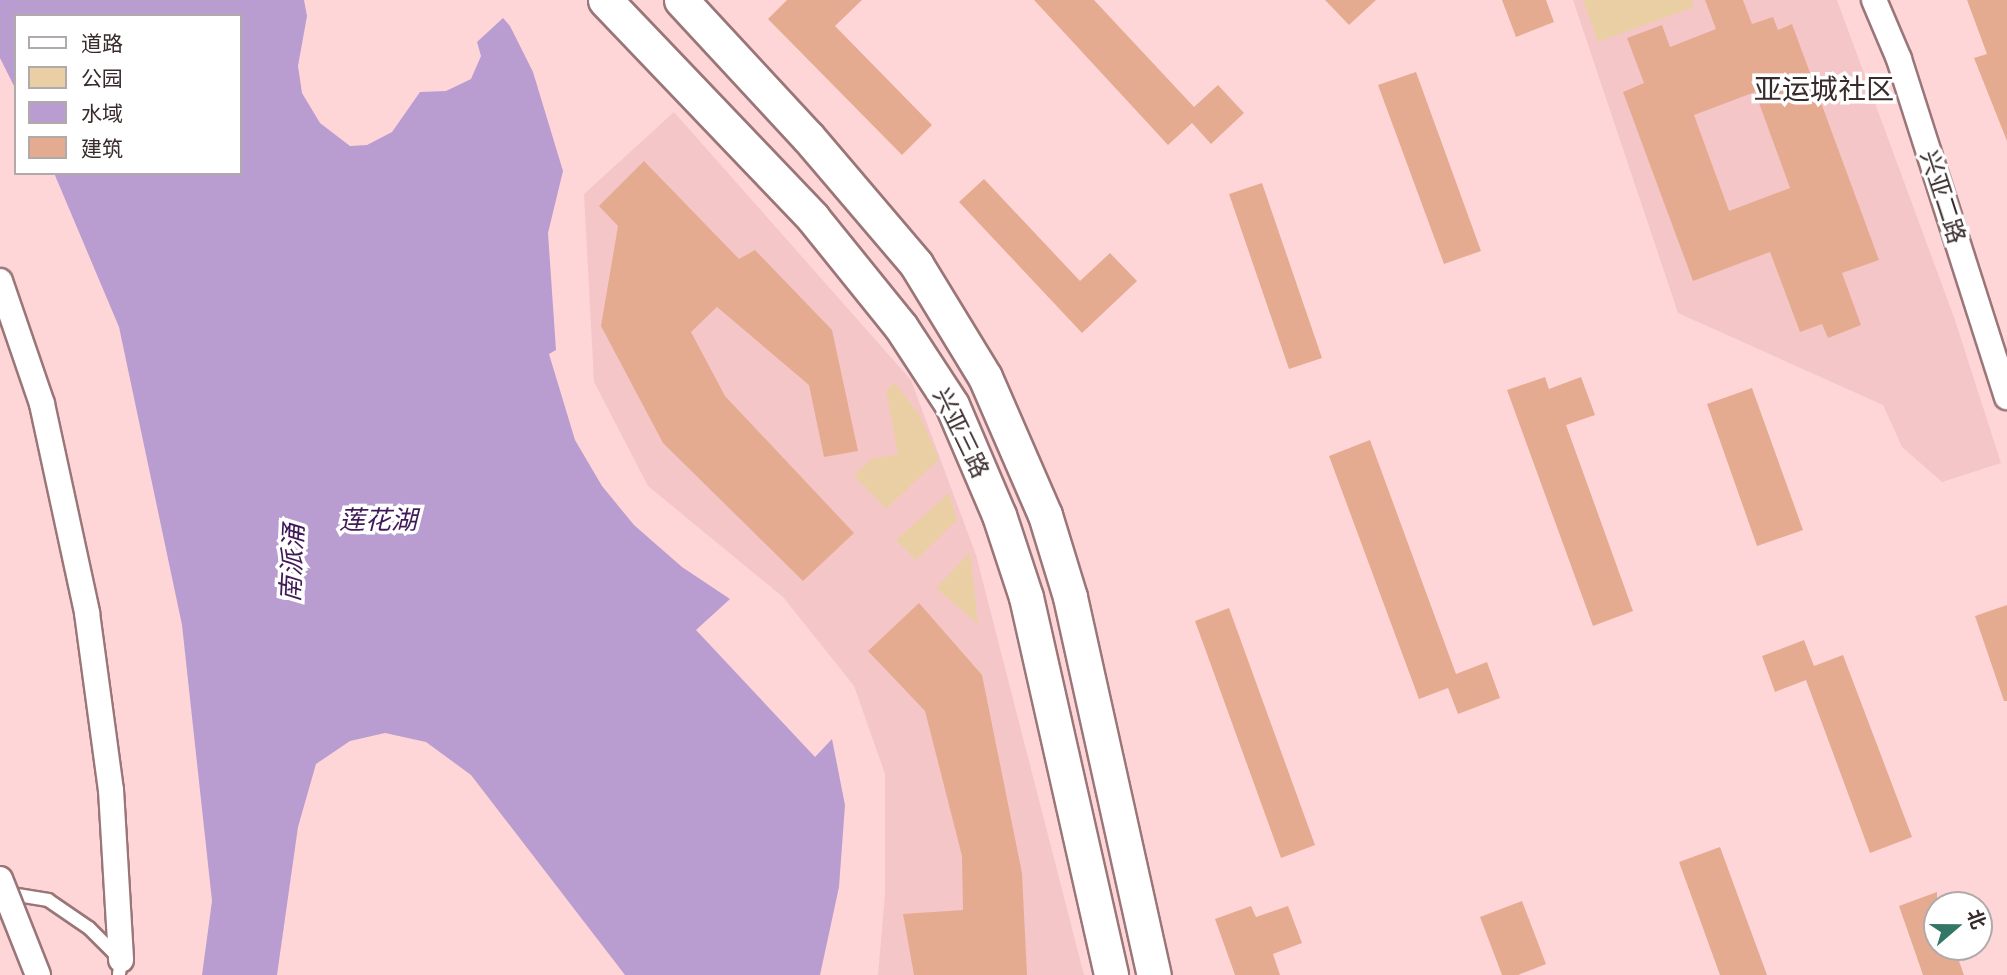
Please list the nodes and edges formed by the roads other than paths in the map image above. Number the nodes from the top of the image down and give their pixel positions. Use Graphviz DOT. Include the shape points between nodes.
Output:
graph roads {
  1 [pos="605,0"];
  2 [pos="681,0"];
  3 [pos="1874,0"];
  4 [pos="0,281"];
  5 [pos="2007,397"];
  6 [pos="0,879"];
  7 [pos="0,892"];
  8 [pos="120,967"];
  9 [pos="38,975"];
  10 [pos="1111,975"];
  11 [pos="1154,975"];
  1 -- 10 [label="street, 兴亚三路" via="813,218 901,327 952,405 999,515 1026,597"];
  2 -- 11 [label="street, 兴亚三路" via="808,137 916,264 985,376 1045,514 1070,597"];
  3 -- 5 [label="street, 兴亚二路" via="1899,60"];
  4 -- 8 [label="street" via="42,404 87,613 111,790"];
  6 -- 9 [label="street, bridge"];
  7 -- 8 [label="lane" via="59,906 89,928"];
}
